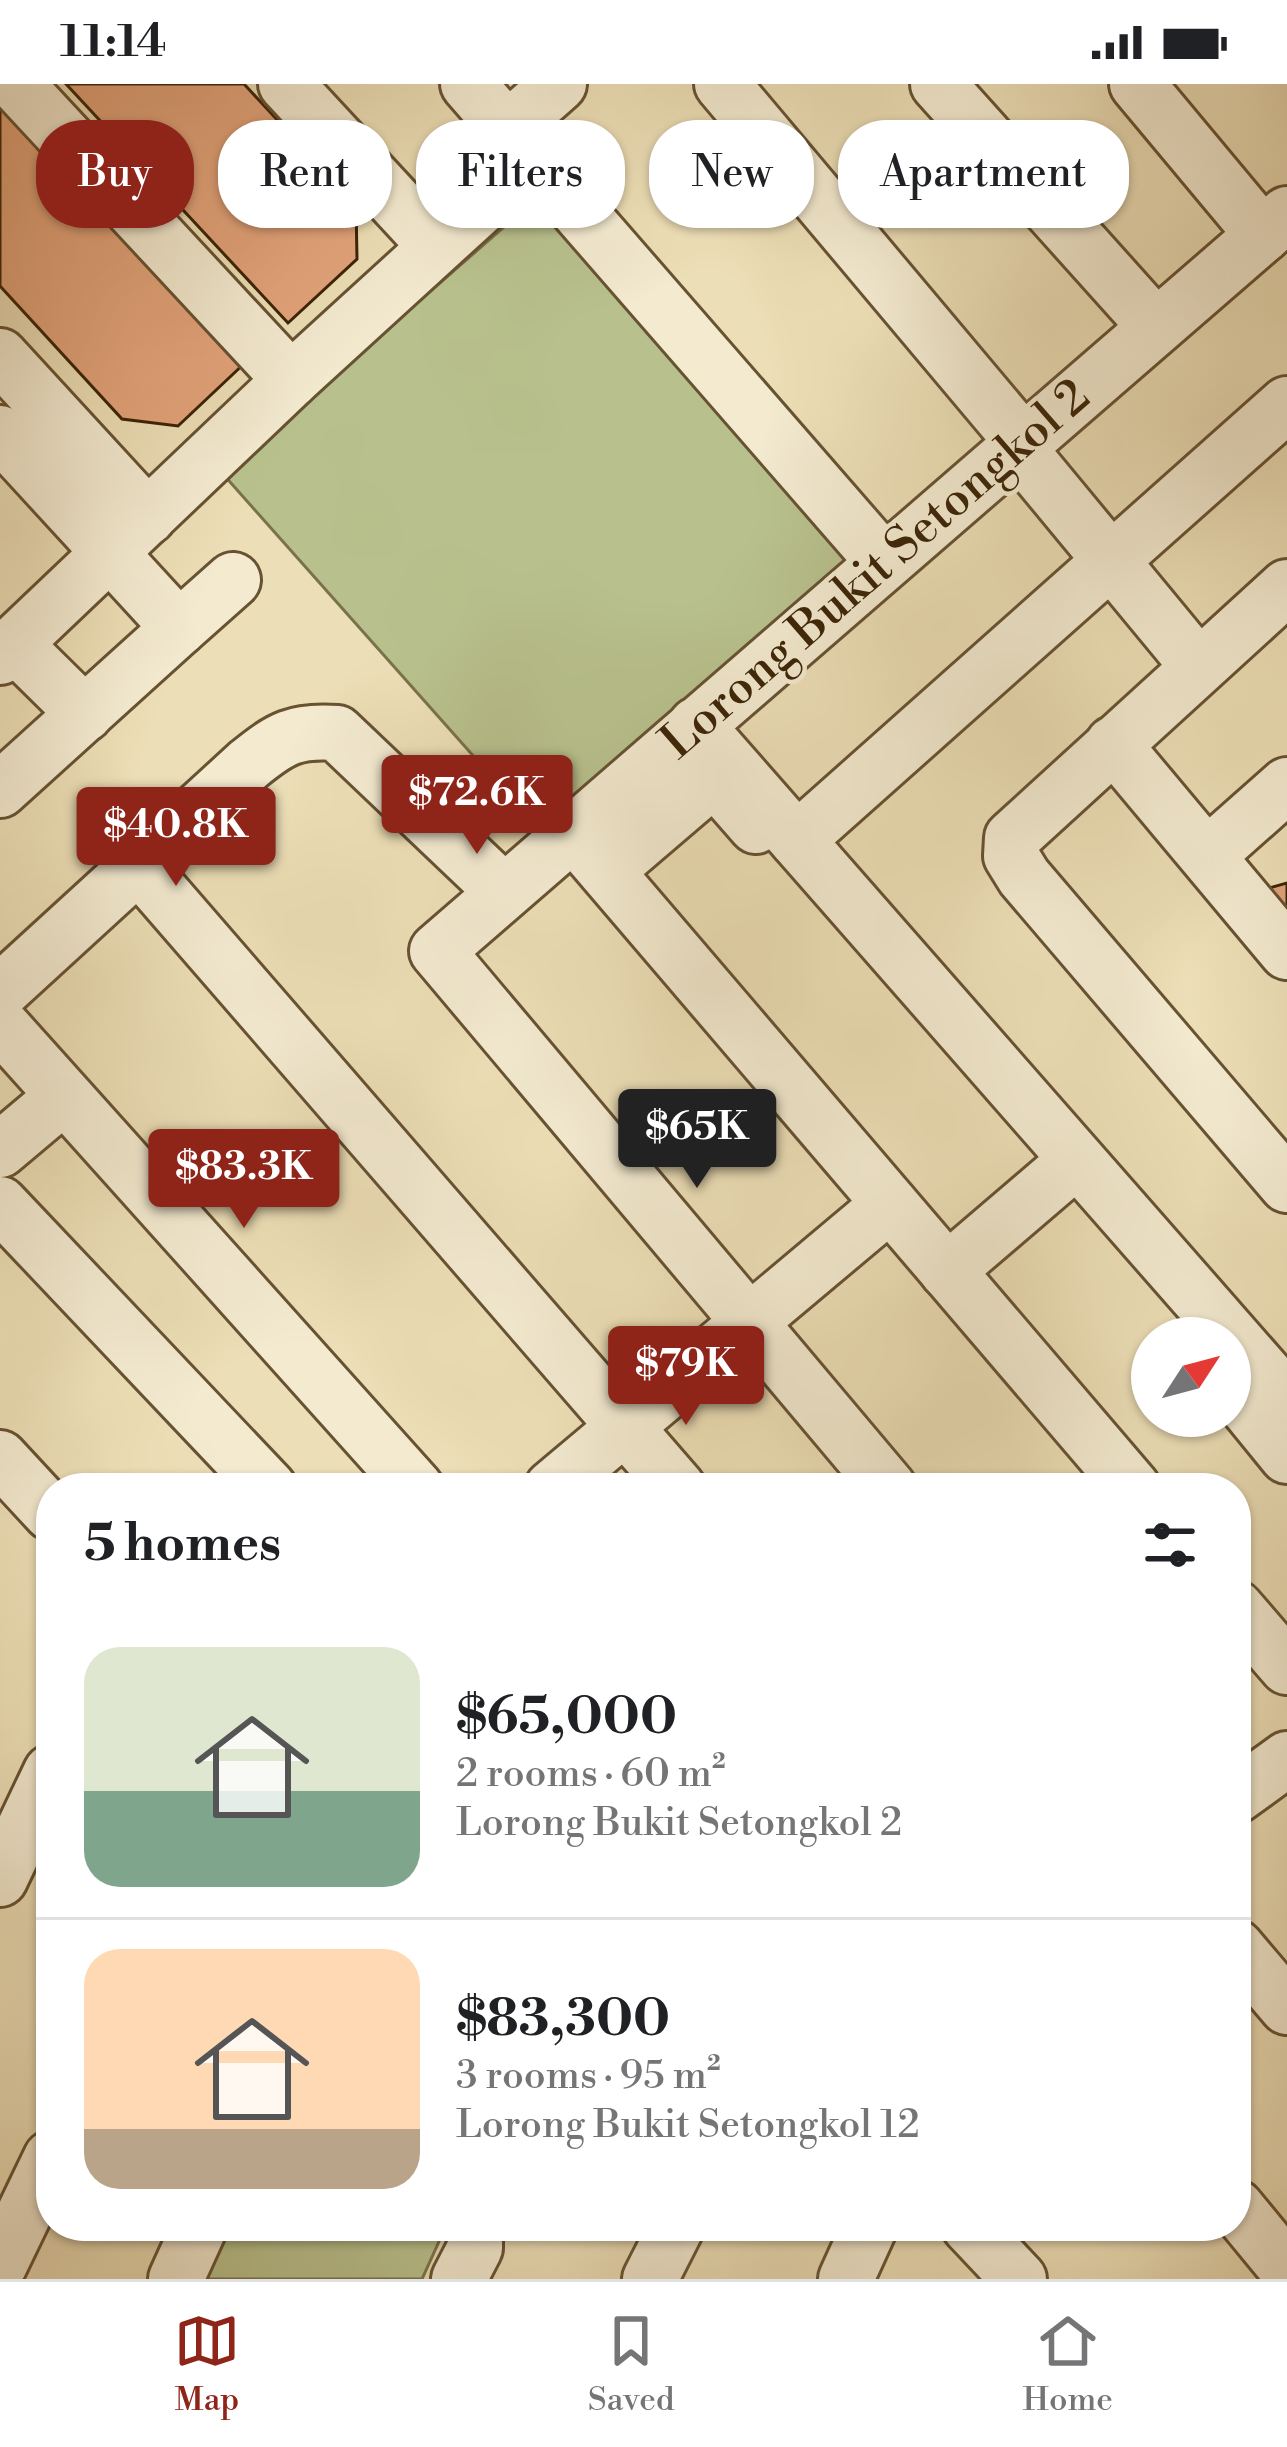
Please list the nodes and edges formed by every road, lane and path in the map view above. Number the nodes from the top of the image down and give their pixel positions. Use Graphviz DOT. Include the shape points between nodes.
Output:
graph roads {
  1 [pos="16,84"];
  2 [pos="286,84"];
  3 [pos="468,84"];
  4 [pos="559,84"];
  5 [pos="722,84"];
  6 [pos="938,84"];
  7 [pos="1137,84"];
  8 [pos="498,120"];
  9 [pos="535,120"];
  10 [pos="1275,224"];
  11 [pos="451,228"];
  12 [pos="592,228"];
  13 [pos="436,246"];
  14 [pos="1156,327"];
  15 [pos="0,356"];
  16 [pos="291,380"];
  17 [pos="1287,404"];
  18 [pos="0,433"];
  19 [pos="1020,445"];
  20 [pos="130,536"];
  21 [pos="1112,558"];
  22 [pos="884,562"];
  23 [pos="233,580"];
  24 [pos="1287,587"];
  25 [pos="179,628"];
  26 [pos="7,650"];
  27 [pos="1198,666"];
  28 [pos="85,714"];
  29 [pos="697,725"];
  30 [pos="1113,744"];
  31 [pos="1287,785"];
  32 [pos="0,790"];
  33 [pos="797,840"];
  34 [pos="589,852"];
  35 [pos="1208,855"];
  36 [pos="136,863"];
  37 [pos="505,892"];
  38 [pos="1287,952"];
  39 [pos="0,992"];
  40 [pos="0,1024"];
  41 [pos="63,1097"];
  42 [pos="0,1150"];
  43 [pos="1058,1176"];
  44 [pos="1287,1185"];
  45 [pos="0,1204"];
  46 [pos="890,1204"];
  47 [pos="946,1270"];
  48 [pos="1174,1317"];
  49 [pos="749,1323"];
  50 [pos="1287,1399"];
  51 [pos="1251,1412"];
  52 [pos="626,1426"];
  53 [pos="1287,1456"];
  54 [pos="0,1458"];
  55 [pos="249,1473"];
  56 [pos="402,1473"];
  57 [pos="570,1473"];
  58 [pos="666,1473"];
  59 [pos="876,1473"];
  60 [pos="1120,1473"];
  61 [pos="36,1497"];
  62 [pos="1251,1625"];
  63 [pos="1287,1667"];
  64 [pos="1287,1759"];
  65 [pos="1251,1785"];
  66 [pos="36,1803"];
  67 [pos="0,1879"];
  68 [pos="1251,1965"];
  69 [pos="1287,2007"];
  70 [pos="36,2189"];
  71 [pos="1251,2225"];
  72 [pos="193,2241"];
  73 [pos="475,2241"];
  74 [pos="669,2241"];
  75 [pos="863,2241"];
  76 [pos="983,2241"];
  77 [pos="0,2264"];
  78 [pos="1287,2269"];
  79 [pos="176,2279"];
  80 [pos="459,2279"];
  81 [pos="650,2279"];
  82 [pos="846,2279"];
  83 [pos="1019,2279"];
  1 -- 16 [label="street"];
  2 -- 13 [label="street"];
  3 -- 8 [label="street"];
  4 -- 9 [label="street"];
  5 -- 19 [label="street"];
  6 -- 14 [label="street"];
  7 -- 10 [label="street"];
  10 -- 14 [label="street, Lorong Bukit Setongkol 2"];
  11 -- 13 [label="street"];
  12 -- 22 [label="street"];
  13 -- 16 [label="street"];
  14 -- 19 [label="street, Lorong Bukit Setongkol 2"];
  15 -- 20 [label="street"];
  16 -- 20 [label="street"];
  17 -- 21 [label="street"];
  18 -- 20 [label="street"];
  19 -- 21 [label="street"];
  19 -- 22 [label="street, Lorong Bukit Setongkol 2"];
  20 -- 25 [label="street"];
  20 -- 26 [label="street"];
  21 -- 27 [label="street"];
  21 -- 33 [label="street"];
  22 -- 29 [label="street, Lorong Bukit Setongkol 2"];
  23 -- 25 [label="street"];
  24 -- 27 [label="street"];
  25 -- 28 [label="street"];
  26 -- 28 [label="street"];
  27 -- 30 [label="street"];
  28 -- 32 [label="street"];
  29 -- 33 [label="street"];
  29 -- 34 [label="street, Lorong Bukit Setongkol 2"];
  30 -- 35 [label="street"];
  30 -- 44 [label="street" via="1012,838 1011,856"];
  31 -- 35 [label="street"];
  33 -- 50 [label="street"];
  34 -- 37 [label="street"];
  34 -- 43 [label="street" via="710,782 721,786"];
  34 -- 46 [label="street"];
  35 -- 38 [label="street"];
  36 -- 37 [label="street" via="281,739 338,733"];
  36 -- 39 [label="street"];
  36 -- 52 [label="street"];
  37 -- 49 [label="street" via="437,951"];
  40 -- 41 [label="street"];
  41 -- 42 [label="street"];
  41 -- 56 [label="street"];
  43 -- 47 [label="street"];
  43 -- 48 [label="street"];
  45 -- 55 [label="street"];
  46 -- 47 [label="street"];
  46 -- 49 [label="street"];
  47 -- 60 [label="street"];
  49 -- 52 [label="street"];
  49 -- 59 [label="street"];
  51 -- 53 [label="street"];
  52 -- 57 [label="street"];
  52 -- 58 [label="street"];
  54 -- 61 [label="street"];
  62 -- 63 [label="street"];
  64 -- 65 [label="street"];
  66 -- 67 [label="street"];
  68 -- 69 [label="street"];
  70 -- 77 [label="street"];
  71 -- 78 [label="street"];
  72 -- 79 [label="street"];
  73 -- 80 [label="street"];
  74 -- 81 [label="street"];
  75 -- 82 [label="street"];
  76 -- 83 [label="street"];
}
